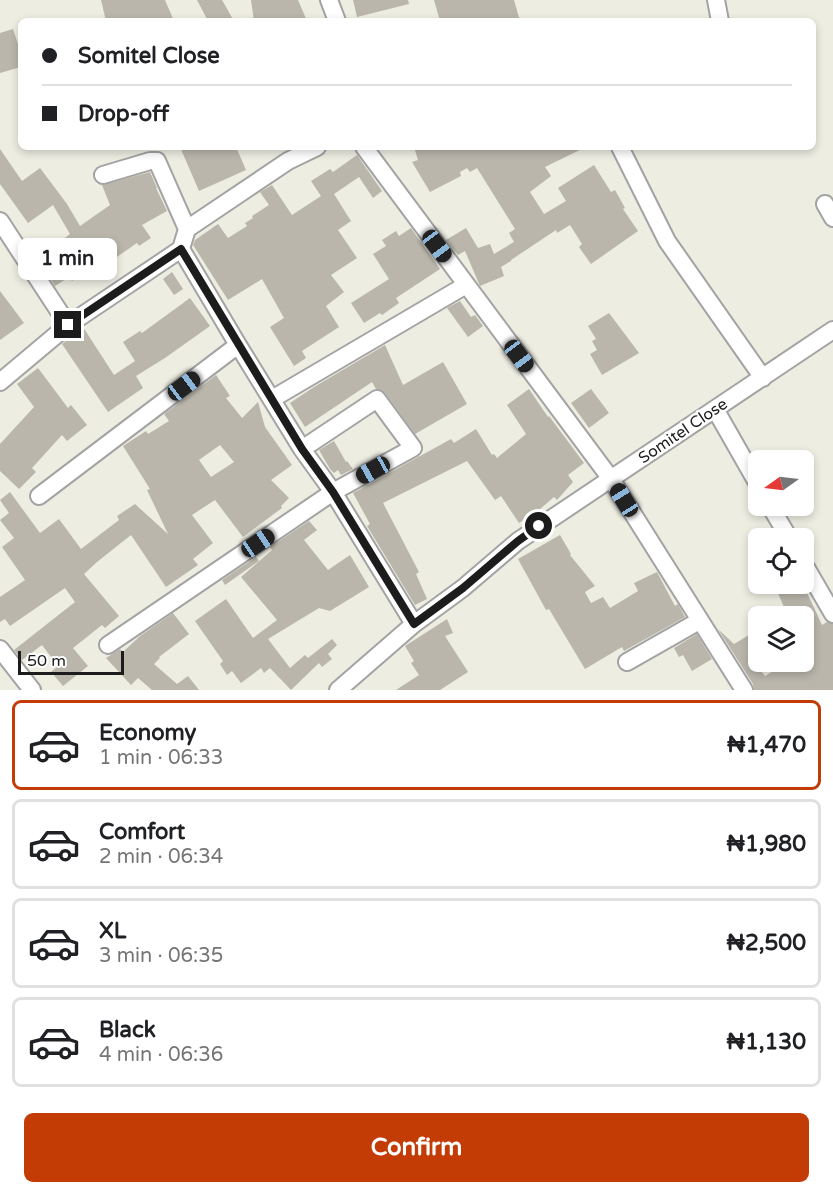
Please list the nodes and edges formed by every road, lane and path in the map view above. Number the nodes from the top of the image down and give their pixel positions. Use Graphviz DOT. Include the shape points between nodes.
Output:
graph roads {
  1 [pos="329,0"];
  2 [pos="716,0"];
  3 [pos="336,18"];
  4 [pos="719,18"];
  5 [pos="311,150"];
  6 [pos="366,150"];
  7 [pos="622,150"];
  8 [pos="104,175"];
  9 [pos="0,221"];
  10 [pos="187,229"];
  11 [pos="181,249"];
  12 [pos="466,285"];
  13 [pos="68,325"];
  14 [pos="833,330"];
  15 [pos="238,345"];
  16 [pos="763,378"];
  17 [pos="0,382"];
  18 [pos="272,399"];
  19 [pos="715,409"];
  20 [pos="302,449"];
  21 [pos="748,467"];
  22 [pos="611,479"];
  23 [pos="333,492"];
  24 [pos="39,496"];
  25 [pos="814,581"];
  26 [pos="833,614"];
  27 [pos="699,621"];
  28 [pos="414,624"];
  29 [pos="108,645"];
  30 [pos="0,649"];
  31 [pos="627,662"];
  32 [pos="342,689"];
  33 [pos="32,690"];
  34 [pos="744,690"];
  1 -- 3 [label="street"];
  2 -- 4 [label="street"];
  5 -- 10 [label="street"];
  6 -- 12 [label="street"];
  7 -- 16 [label="street" via="667,240"];
  8 -- 10 [label="street" via="157,161"];
  9 -- 13 [label="street"];
  10 -- 11 [label="street"];
  11 -- 13 [label="street"];
  11 -- 15 [label="street"];
  12 -- 18 [label="street"];
  12 -- 22 [label="street"];
  13 -- 17 [label="street"];
  14 -- 16 [label="street, Somitel Close"];
  15 -- 18 [label="street"];
  15 -- 24 [label="street"];
  16 -- 19 [label="street, Somitel Close"];
  18 -- 20 [label="street"];
  19 -- 21 [label="street"];
  19 -- 22 [label="street, Somitel Close"];
  20 -- 23 [label="street"];
  20 -- 23 [label="street" via="377,399 413,448"];
  22 -- 27 [label="street"];
  22 -- 28 [label="street, Somitel Close" via="518,541"];
  23 -- 28 [label="street"];
  23 -- 29 [label="street"];
  25 -- 26 [label="street"];
  27 -- 31 [label="street"];
  27 -- 34 [label="street"];
  28 -- 32 [label="street, Somitel Close"];
  30 -- 33 [label="street"];
}
